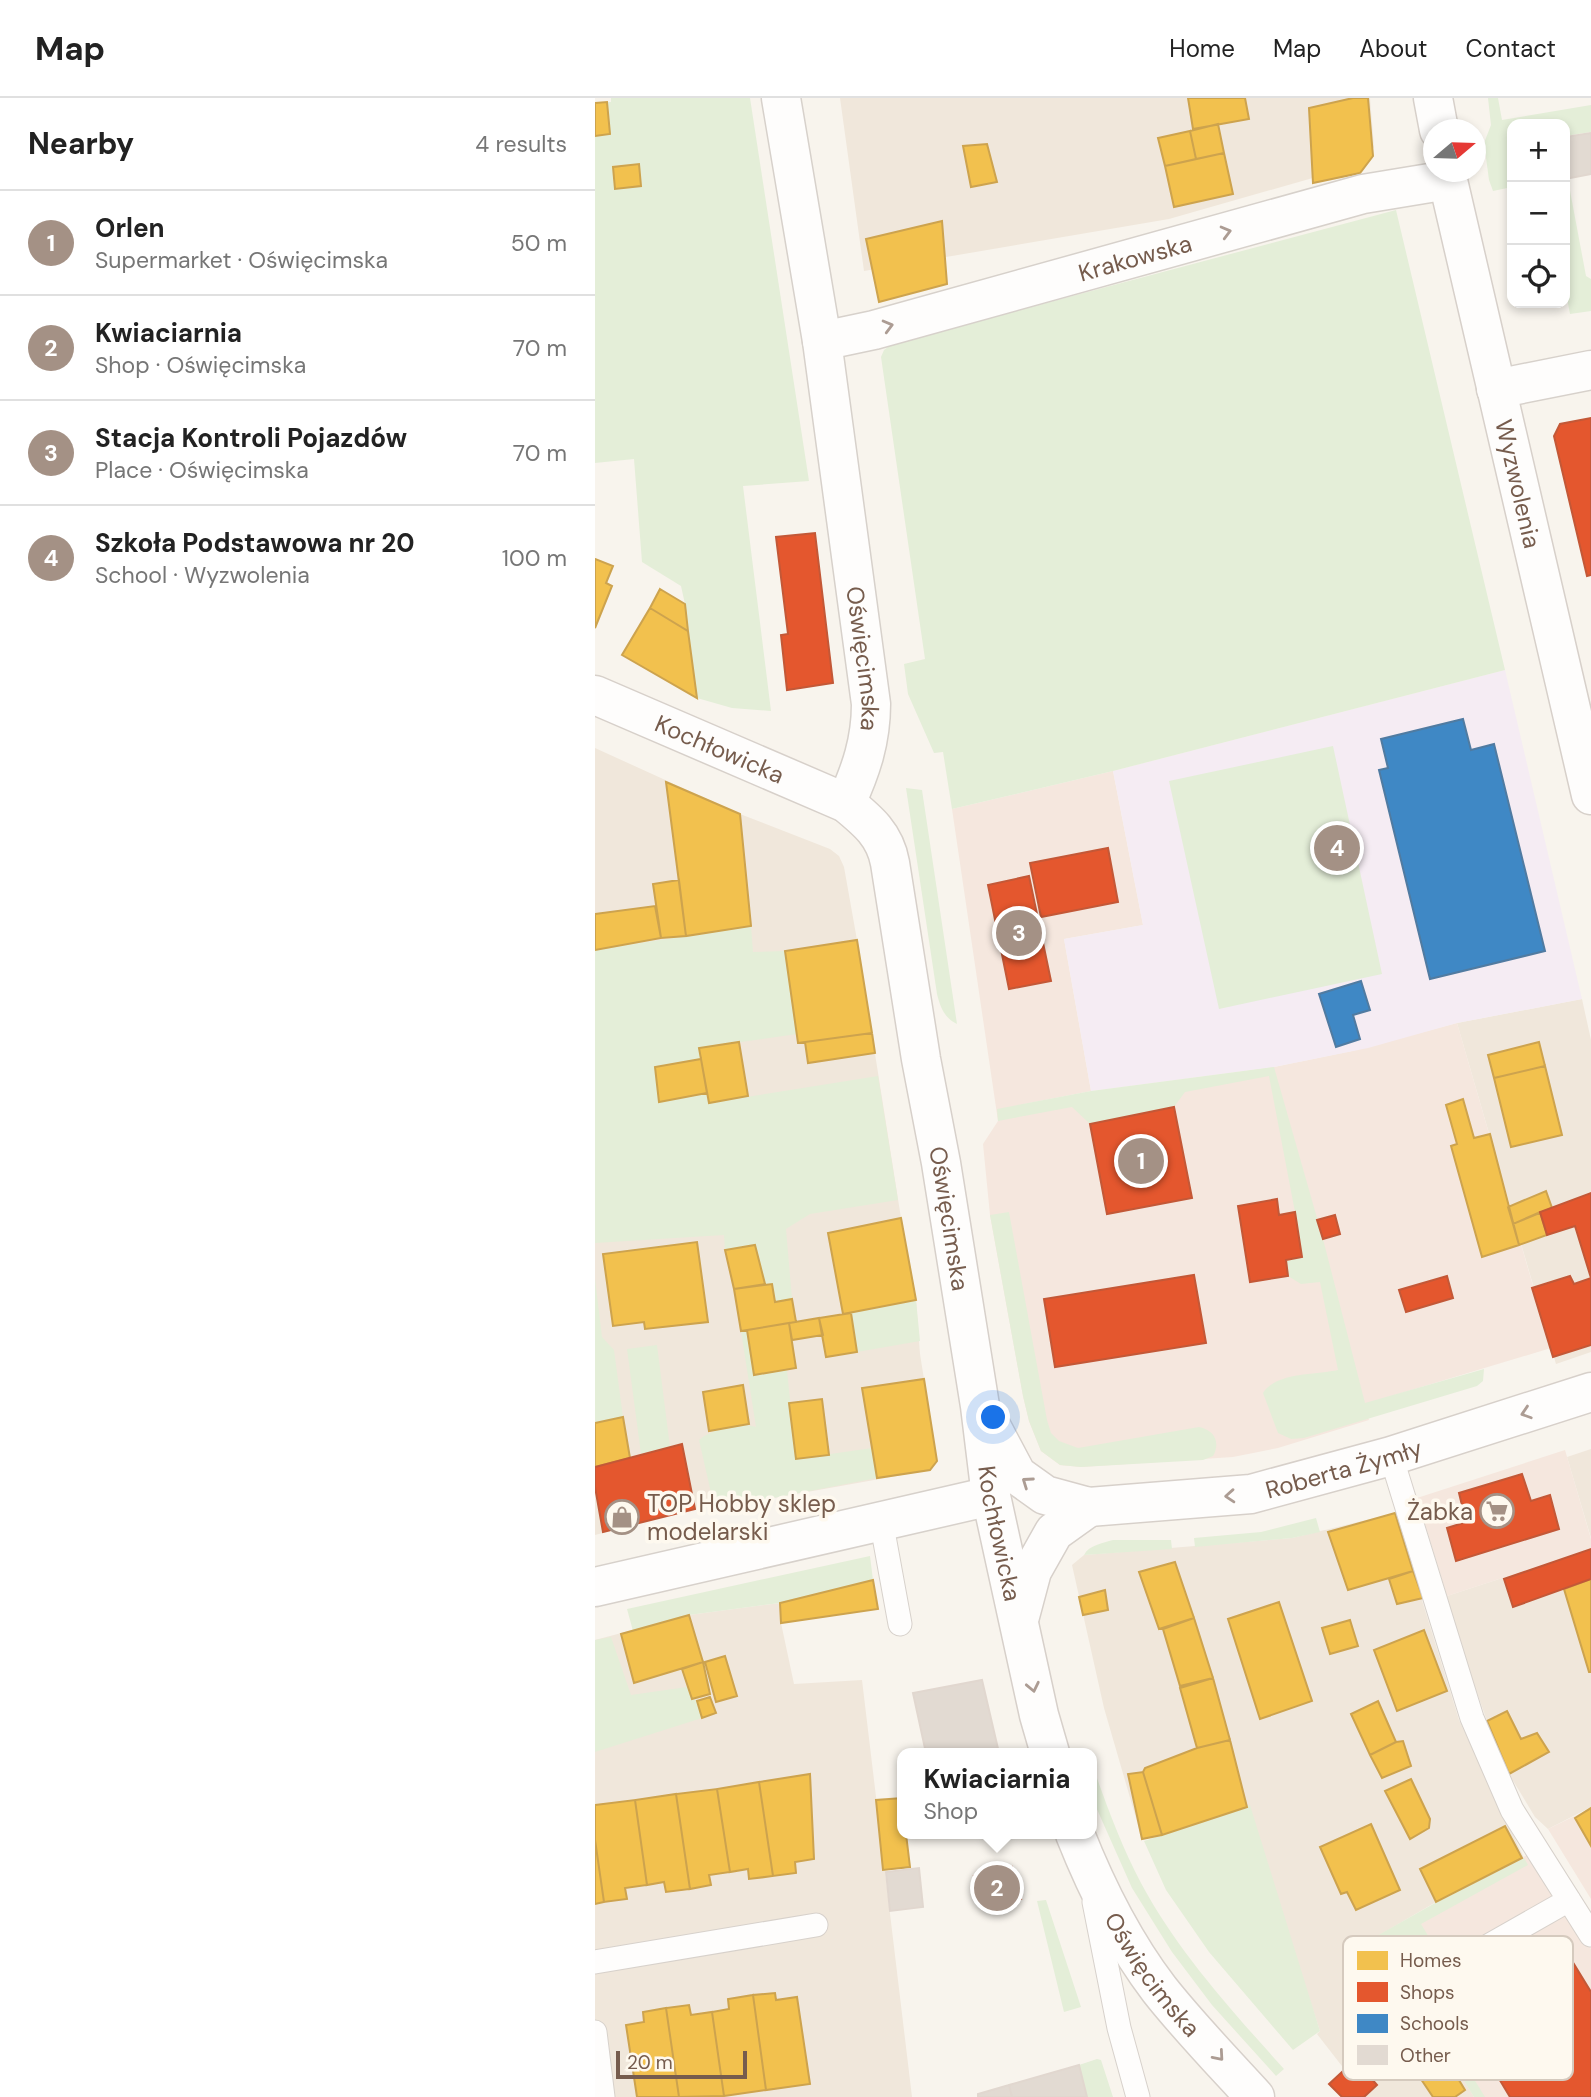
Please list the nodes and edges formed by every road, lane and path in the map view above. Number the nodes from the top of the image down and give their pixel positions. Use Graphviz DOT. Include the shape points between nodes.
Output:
graph roads {
  1 [pos="781,98"];
  2 [pos="1433,98"];
  3 [pos="1437,119"];
  4 [pos="1423,181"];
  5 [pos="1448,182"];
  6 [pos="822,341"];
  7 [pos="1591,370"];
  8 [pos="1496,389"];
  9 [pos="595,695"];
  10 [pos="1591,795"];
  11 [pos="846,803"];
  12 [pos="1591,1392"];
  13 [pos="980,1406"];
  14 [pos="1391,1457"];
  15 [pos="991,1496"];
  16 [pos="1089,1507"];
  17 [pos="881,1520"];
  18 [pos="595,1587"];
  19 [pos="1019,1620"];
  20 [pos="900,1623"];
  21 [pos="1048,1748"];
  22 [pos="1080,1846"];
  23 [pos="1569,1900"];
  24 [pos="816,1925"];
  25 [pos="1591,1935"];
  26 [pos="1506,1936"];
  27 [pos="595,1962"];
  28 [pos="595,2032"];
  29 [pos="603,2097"];
  30 [pos="1138,2097"];
  31 [pos="1255,2097"];
  1 -- 6 [label="street, Oświęcimska"];
  2 -- 3 [label="street"];
  6 -- 4 [label="street, Krakowska, one-way"];
  5 -- 8 [label="street, Wyzwolenia"];
  6 -- 11 [label="street, Oświęcimska" via="871,704 865,761"];
  7 -- 8 [label="street"];
  8 -- 10 [label="street, Wyzwolenia"];
  9 -- 11 [label="street, Kochłowicka"];
  11 -- 13 [label="street, Oświęcimska" via="875,828 888,853"];
  12 -- 14 [label="street, Roberta Żymły, one-way"];
  13 -- 15 [label="street, Kochłowicka"];
  16 -- 13 [label="street, Roberta Żymły, one-way" via="1045,1495 1017,1475"];
  14 -- 16 [label="street, Roberta Żymły, one-way" via="1251,1494"];
  14 -- 23 [label="lane" via="1472,1718 1512,1810"];
  15 -- 17 [label="street"];
  15 -- 19 [label="street, Kochłowicka"];
  16 -- 19 [label="street" via="1054,1532 1032,1572"];
  17 -- 18 [label="street"];
  17 -- 20 [label="lane"];
  19 -- 21 [label="street, one-way"];
  22 -- 30 [label="lane"];
  22 -- 31 [label="street, Oświęcimska, one-way" via="1117,1922 1159,1988"];
  23 -- 25 [label="lane"];
  23 -- 26 [label="lane"];
  24 -- 27 [label="lane"];
  28 -- 29 [label="lane"];
}
